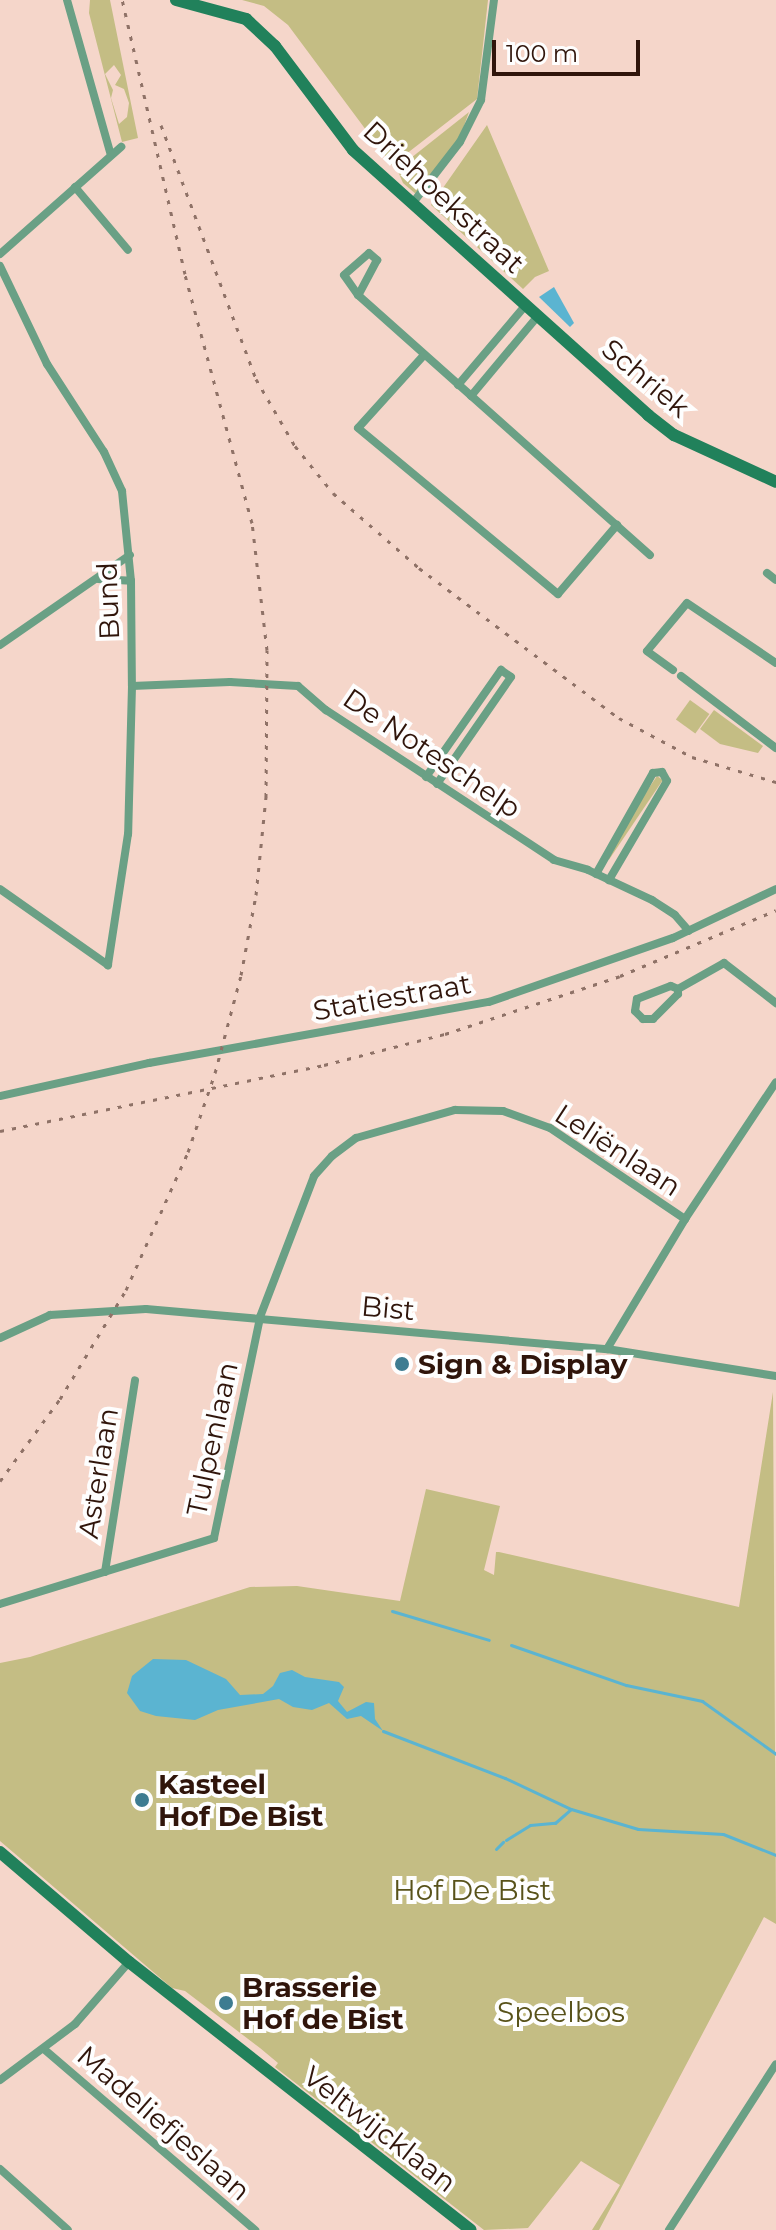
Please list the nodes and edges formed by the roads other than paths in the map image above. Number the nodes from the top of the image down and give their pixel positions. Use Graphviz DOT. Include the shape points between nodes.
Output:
graph roads {
  1 [pos="67,0"];
  2 [pos="176,0"];
  3 [pos="494,0"];
  4 [pos="121,147"];
  5 [pos="111,155"];
  6 [pos="75,187"];
  7 [pos="412,204"];
  8 [pos="128,250"];
  9 [pos="0,254"];
  10 [pos="0,266"];
  11 [pos="358,295"];
  12 [pos="525,306"];
  13 [pos="537,317"];
  14 [pos="574,348"];
  15 [pos="424,355"];
  16 [pos="458,385"];
  17 [pos="471,396"];
  18 [pos="776,482"];
  19 [pos="617,525"];
  20 [pos="130,555"];
  21 [pos="650,555"];
  22 [pos="767,573"];
  23 [pos="97,579"];
  24 [pos="776,580"];
  25 [pos="131,581"];
  26 [pos="0,645"];
  27 [pos="776,663"];
  28 [pos="132,686"];
  29 [pos="776,748"];
  30 [pos="426,777"];
  31 [pos="437,784"];
  32 [pos="596,874"];
  33 [pos="609,880"];
  34 [pos="0,889"];
  35 [pos="776,889"];
  36 [pos="689,931"];
  37 [pos="678,989"];
  38 [pos="776,1003"];
  39 [pos="776,1082"];
  40 [pos="0,1096"];
  41 [pos="685,1219"];
  42 [pos="260,1317"];
  43 [pos="0,1338"];
  44 [pos="607,1349"];
  45 [pos="776,1376"];
  46 [pos="135,1380"];
  47 [pos="105,1572"];
  48 [pos="0,1604"];
  49 [pos="0,1852"];
  50 [pos="129,1962"];
  51 [pos="45,2050"];
  52 [pos="776,2064"];
  53 [pos="0,2080"];
  54 [pos="0,2169"];
  55 [pos="464,2228"];
  56 [pos="68,2230"];
  57 [pos="255,2230"];
  58 [pos="669,2230"];
  1 -- 5 [label="street"];
  2 -- 7 [label="street, Driehoekstraat" via="233,13 256,27 353,150"];
  3 -- 7 [label="street" via="481,100 460,142"];
  4 -- 5 [label="street"];
  5 -- 6 [label="street"];
  6 -- 8 [label="street"];
  6 -- 9 [label="street"];
  7 -- 12 [label="street, Driehoekstraat"];
  10 -- 20 [label="street, Bund" via="47,364 116,476"];
  11 -- 11 [label="street" via="377,260 369,253 344,275"];
  11 -- 15 [label="street"];
  12 -- 13 [label="street, Driehoekstraat"];
  12 -- 16 [label="street"];
  13 -- 14 [label="street, Driehoekstraat"];
  13 -- 17 [label="street"];
  14 -- 18 [label="street, Schriek" via="674,435"];
  15 -- 16 [label="street"];
  15 -- 19 [label="street" via="358,428 558,594"];
  16 -- 17 [label="street"];
  17 -- 19 [label="street"];
  19 -- 21 [label="street"];
  20 -- 23 [label="street"];
  20 -- 25 [label="street, Bund"];
  22 -- 24 [label="street"];
  23 -- 25 [label="street"];
  23 -- 26 [label="street"];
  25 -- 28 [label="street, Bund"];
  27 -- 29 [label="street" via="687,603 647,651"];
  28 -- 30 [label="street, De Noteschelp" via="298,686"];
  28 -- 34 [label="street, Bund" via="128,834 108,965"];
  30 -- 31 [label="street, De Noteschelp"];
  30 -- 31 [label="street" via="501,670 511,677"];
  31 -- 32 [label="street, De Noteschelp" via="554,860"];
  32 -- 33 [label="street, De Noteschelp"];
  32 -- 33 [label="street" via="653,773 662,772 667,781"];
  33 -- 36 [label="street, De Noteschelp" via="675,915"];
  35 -- 36 [label="street, Statiestraat"];
  36 -- 40 [label="street, Statiestraat" via="489,1002 149,1063"];
  37 -- 37 [label="street" via="671,986 637,999 635,1011 643,1019 653,1019"];
  37 -- 38 [label="street" via="724,963"];
  39 -- 41 [label="street"];
  41 -- 42 [label="street, Leliënlaan" via="550,1128 503,1111 455,1110 356,1138 332,1156 314,1176"];
  41 -- 44 [label="street"];
  42 -- 43 [label="street, Bist" via="146,1309 50,1315"];
  42 -- 44 [label="street, Bist"];
  42 -- 47 [label="street, Tulpenlaan" via="214,1538"];
  44 -- 45 [label="street, Bist"];
  46 -- 47 [label="street, Asterlaan"];
  47 -- 48 [label="street, Tulpenlaan"];
  49 -- 50 [label="street, Veltwijcklaan"];
  50 -- 51 [label="street"];
  50 -- 55 [label="street, Veltwijcklaan"];
  51 -- 53 [label="street"];
  51 -- 57 [label="street, Madeliefjeslaan"];
  52 -- 58 [label="street"];
  54 -- 56 [label="street"];
}
